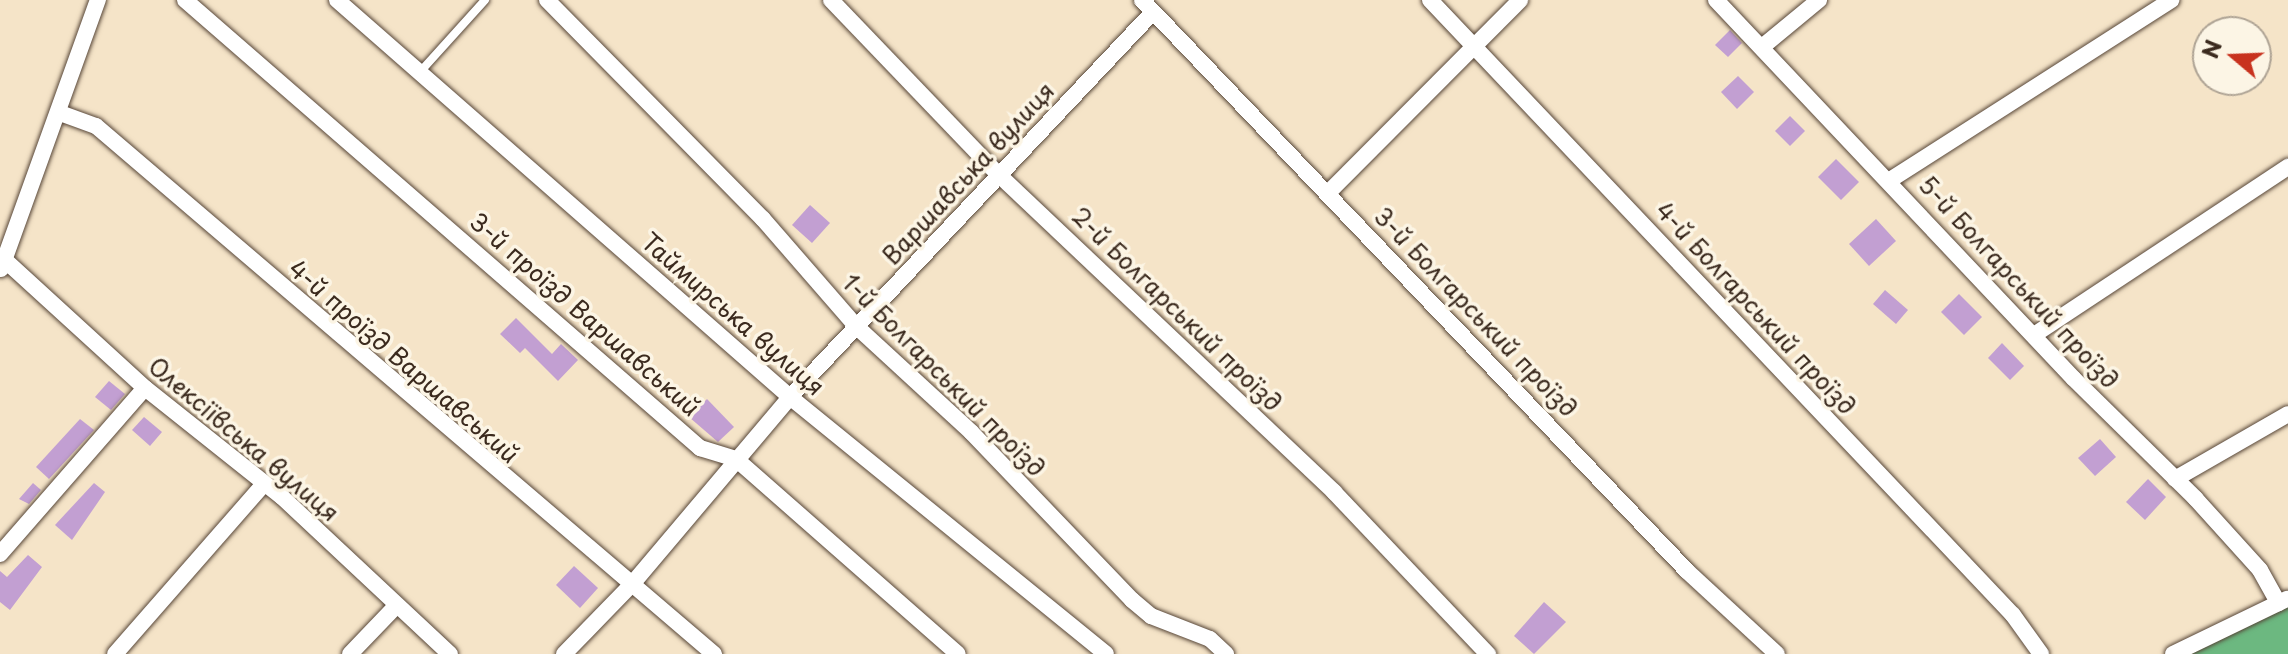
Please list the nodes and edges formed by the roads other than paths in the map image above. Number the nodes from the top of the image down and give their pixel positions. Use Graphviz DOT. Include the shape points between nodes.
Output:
graph roads {
  1 [pos="98,0"];
  2 [pos="185,0"];
  3 [pos="337,0"];
  4 [pos="485,0"];
  5 [pos="547,0"];
  6 [pos="831,0"];
  7 [pos="1430,0"];
  8 [pos="1520,0"];
  9 [pos="1716,0"];
  10 [pos="1819,0"];
  11 [pos="2171,0"];
  12 [pos="1148,6"];
  13 [pos="1762,47"];
  14 [pos="1476,48"];
  15 [pos="420,72"];
  16 [pos="60,113"];
  17 [pos="2288,167"];
  18 [pos="998,174"];
  19 [pos="1890,180"];
  20 [pos="1328,193"];
  21 [pos="4,266"];
  22 [pos="857,327"];
  23 [pos="2034,335"];
  24 [pos="145,388"];
  25 [pos="790,397"];
  26 [pos="2288,414"];
  27 [pos="736,459"];
  28 [pos="2175,479"];
  29 [pos="264,484"];
  30 [pos="0,554"];
  31 [pos="633,583"];
  32 [pos="2283,601"];
  33 [pos="396,606"];
  34 [pos="115,654"];
  35 [pos="350,654"];
  36 [pos="450,654"];
  37 [pos="564,654"];
  38 [pos="714,654"];
  39 [pos="958,654"];
  40 [pos="1106,654"];
  41 [pos="1226,654"];
  42 [pos="1488,654"];
  43 [pos="1777,654"];
  44 [pos="2041,654"];
  45 [pos="2173,654"];
  1 -- 16 [label="street"];
  2 -- 27 [label="street, 3-й проїзд Варшавський" via="700,448"];
  3 -- 15 [label="street, Таймирська вулиця"];
  4 -- 15 [label="lane"];
  5 -- 22 [label="street, 1-й Болгарський проїзд" via="763,219"];
  6 -- 18 [label="street, 2-й Болгарський проїзд"];
  7 -- 14 [label="street, 4-й Болгарський проїзд"];
  8 -- 14 [label="street"];
  9 -- 13 [label="street, 5-й Болгарський проїзд"];
  10 -- 13 [label="street"];
  11 -- 19 [label="street"];
  12 -- 18 [label="street, Варшавська вулиця"];
  12 -- 20 [label="street, 3-й Болгарський проїзд"];
  13 -- 19 [label="street, 5-й Болгарський проїзд"];
  14 -- 20 [label="street"];
  14 -- 44 [label="street, 4-й Болгарський проїзд" via="2013,615"];
  15 -- 25 [label="street, Таймирська вулиця"];
  16 -- 21 [label="street"];
  16 -- 31 [label="street, 4-й проїзд Варшавський" via="96,126 577,542"];
  17 -- 23 [label="street"];
  18 -- 22 [label="street, Варшавська вулиця"];
  18 -- 42 [label="street, 2-й Болгарський проїзд" via="1334,492"];
  19 -- 23 [label="street, 5-й Болгарський проїзд"];
  20 -- 43 [label="street, 3-й Болгарський проїзд" via="1687,571"];
  21 -- 24 [label="street, Олексіївська вулиця"];
  22 -- 25 [label="street, Варшавська вулиця"];
  22 -- 41 [label="street, 1-й Болгарський проїзд" via="971,432 1132,600 1151,616 1210,639"];
  23 -- 28 [label="street, 5-й Болгарський проїзд"];
  24 -- 29 [label="street, Олексіївська вулиця"];
  24 -- 30 [label="street"];
  25 -- 27 [label="street, Варшавська вулиця"];
  25 -- 40 [label="street, Таймирська вулиця"];
  26 -- 28 [label="street"];
  27 -- 31 [label="street, Варшавська вулиця"];
  27 -- 39 [label="street, 3-й проїзд Варшавський"];
  28 -- 32 [label="street, 5-й Болгарський проїзд"];
  29 -- 33 [label="street, Олексіївська вулиця"];
  29 -- 34 [label="street"];
  31 -- 37 [label="street, Варшавська вулиця"];
  31 -- 38 [label="street, 4-й проїзд Варшавський"];
  32 -- 45 [label="street"];
  33 -- 35 [label="street"];
  33 -- 36 [label="street, Олексіївська вулиця"];
}
